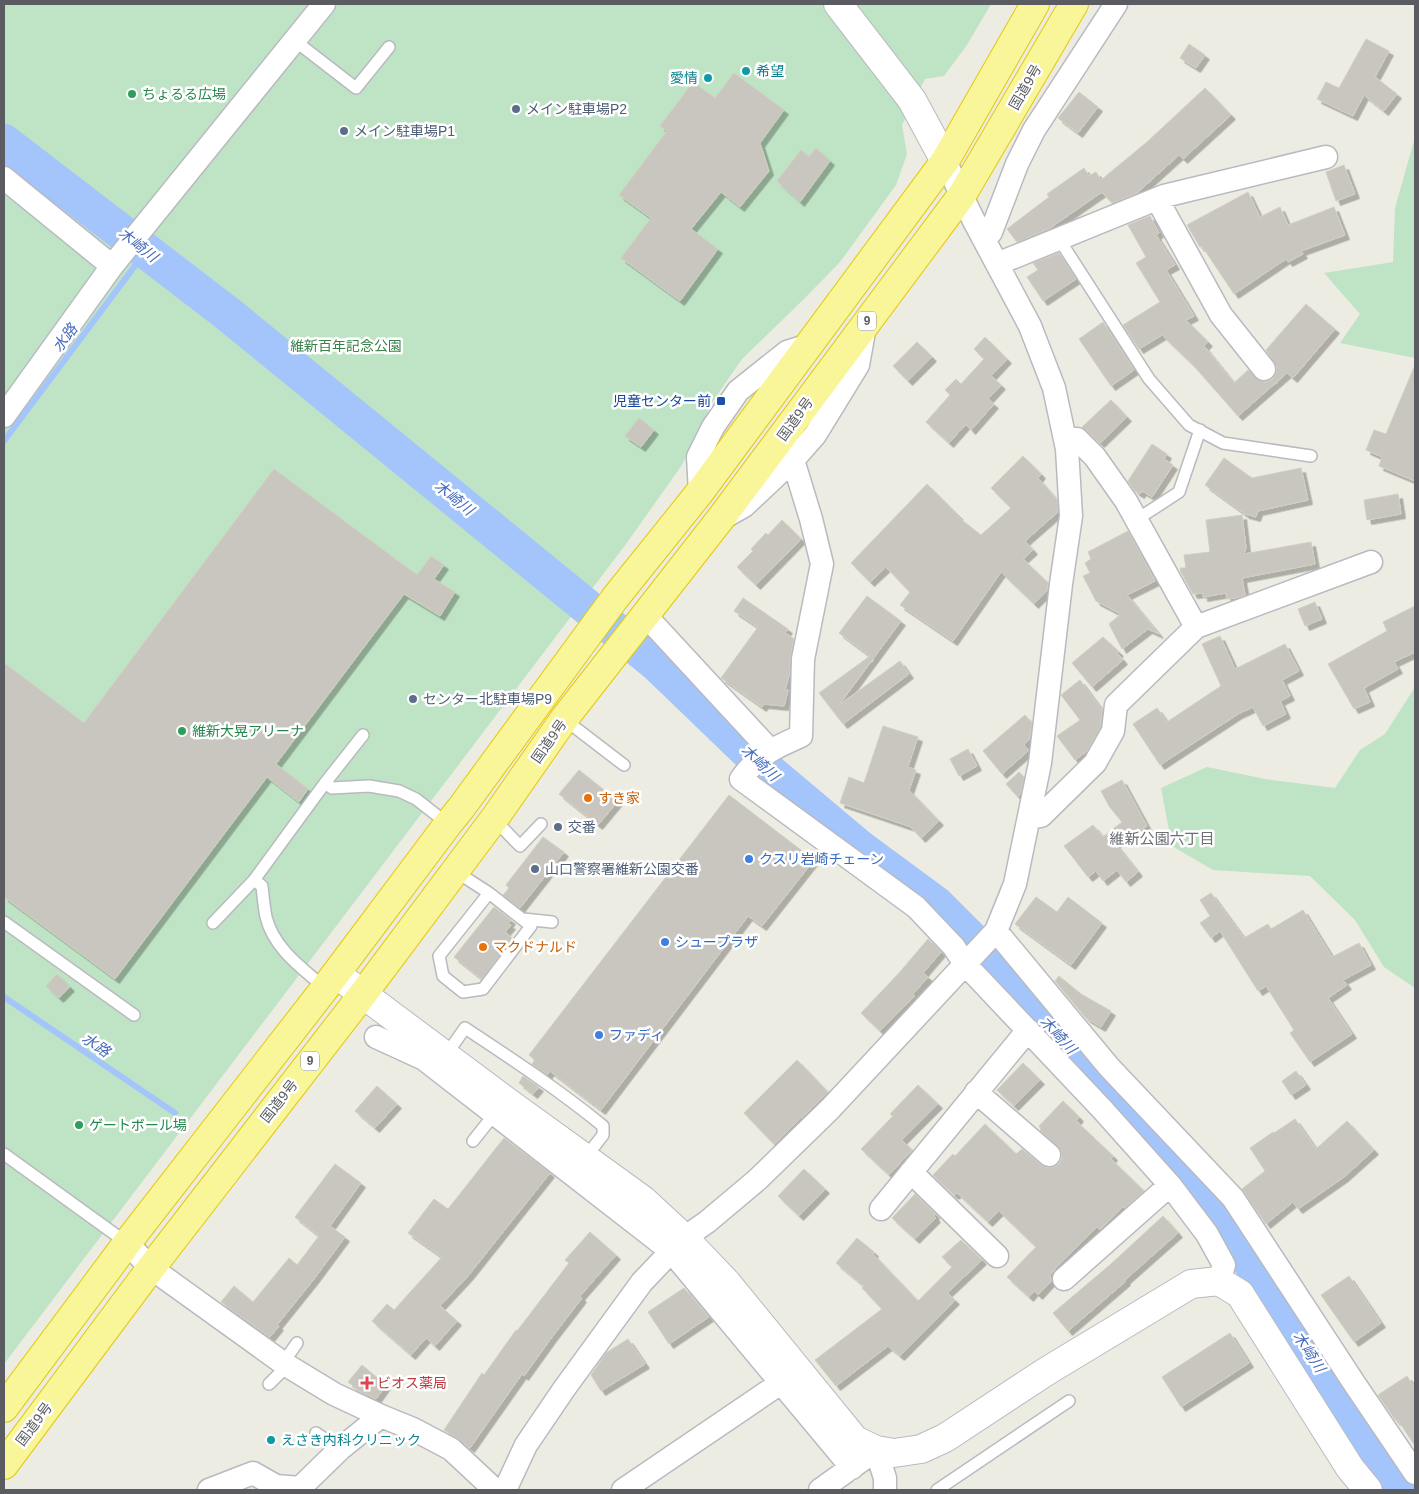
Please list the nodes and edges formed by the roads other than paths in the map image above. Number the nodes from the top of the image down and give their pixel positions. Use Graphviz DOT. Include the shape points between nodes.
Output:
graph roads {
  1 [pos="324,4"];
  2 [pos="838,4"];
  3 [pos="1035,4"];
  4 [pos="1074,4"];
  5 [pos="1116,4"];
  6 [pos="294,40"];
  7 [pos="389,47"];
  8 [pos="1326,157"];
  9 [pos="945,161"];
  10 [pos="4,178"];
  11 [pos="962,195"];
  12 [pos="1157,199"];
  13 [pos="985,239"];
  14 [pos="1059,239"];
  15 [pos="997,264"];
  16 [pos="112,266"];
  17 [pos="866,323"];
  18 [pos="1264,369"];
  19 [pos="4,416"];
  20 [pos="1200,430"];
  21 [pos="1065,439"];
  22 [pos="1311,456"];
  23 [pos="793,460"];
  24 [pos="722,518"];
  25 [pos="1136,520"];
  26 [pos="1371,562"];
  27 [pos="642,619"];
  28 [pos="1196,627"];
  29 [pos="564,719"];
  30 [pos="363,736"];
  31 [pos="770,749"];
  32 [pos="624,765"];
  33 [pos="325,783"];
  34 [pos="1029,818"];
  35 [pos="494,819"];
  36 [pos="448,824"];
  37 [pos="541,824"];
  38 [pos="455,871"];
  39 [pos="254,880"];
  40 [pos="489,893"];
  41 [pos="523,919"];
  42 [pos="4,922"];
  43 [pos="552,922"];
  44 [pos="213,923"];
  45 [pos="996,931"];
  46 [pos="965,964"];
  47 [pos="330,981"];
  48 [pos="363,994"];
  49 [pos="134,1015"];
  50 [pos="1028,1030"];
  51 [pos="376,1036"];
  52 [pos="446,1055"];
  53 [pos="976,1092"];
  54 [pos="500,1108"];
  55 [pos="473,1142"];
  56 [pos="4,1154"];
  57 [pos="1049,1155"];
  58 [pos="584,1158"];
  59 [pos="911,1172"];
  60 [pos="1170,1185"];
  61 [pos="881,1209"];
  62 [pos="127,1243"];
  63 [pos="678,1244"];
  64 [pos="997,1256"];
  65 [pos="151,1268"];
  66 [pos="1064,1279"];
  67 [pos="1219,1281"];
  68 [pos="297,1343"];
  69 [pos="285,1364"];
  70 [pos="790,1377"];
  71 [pos="269,1384"];
  72 [pos="1069,1401"];
  73 [pos="4,1408"];
  74 [pos="381,1416"];
  75 [pos="316,1433"];
  76 [pos="340,1449"];
  77 [pos="876,1450"];
  78 [pos="4,1465"];
  79 [pos="852,1468"];
  80 [pos="1415,1473"];
  81 [pos="209,1490"];
  82 [pos="495,1490"];
  83 [pos="505,1490"];
  84 [pos="623,1490"];
  85 [pos="820,1490"];
  86 [pos="885,1490"];
  87 [pos="937,1490"];
  88 [pos="1368,1490"];
  1 -- 6 [label="street"];
  2 -- 9 [label="street" via="912,100"];
  3 -- 9 [label="highway, 9"];
  4 -- 11 [label="highway, 国道9号 / 9"];
  5 -- 13 [label="street" via="1034,130 991,232"];
  6 -- 7 [label="lane" via="356,88"];
  6 -- 16 [label="street"];
  8 -- 12 [label="street"];
  9 -- 11 [label="street"];
  9 -- 36 [label="highway, 9" via="700,492 615,598"];
  10 -- 16 [label="street"];
  11 -- 13 [label="street"];
  11 -- 17 [label="highway, 国道9号 / 9"];
  12 -- 14 [label="street"];
  12 -- 18 [label="street" via="1221,315"];
  13 -- 15 [label="street"];
  14 -- 15 [label="street"];
  14 -- 20 [label="lane" via="1149,380 1189,425"];
  15 -- 21 [label="street" via="1030,326 1054,388"];
  16 -- 19 [label="street"];
  17 -- 23 [label="street" via="858,365 815,435"];
  17 -- 24 [label="highway, 国道9号 / 9"];
  20 -- 22 [label="lane" via="1223,443"];
  20 -- 25 [label="lane" via="1179,492"];
  21 -- 25 [label="street" via="1077,439 1095,457"];
  21 -- 34 [label="street" via="1071,516 1040,763"];
  23 -- 24 [label="street" via="744,506"];
  23 -- 31 [label="street" via="822,564 803,659 801,736"];
  24 -- 27 [label="highway, 国道9号 / 9"];
  25 -- 28 [label="street"];
  26 -- 28 [label="street"];
  27 -- 29 [label="highway, 国道9号 / 9"];
  27 -- 31 [label="street"];
  28 -- 34 [label="street" via="1116,705 1113,731 1095,763 1041,816"];
  29 -- 32 [label="lane"];
  29 -- 35 [label="highway, 国道9号 / 9"];
  30 -- 33 [label="lane"];
  31 -- 46 [label="street" via="741,779 916,907 954,947"];
  33 -- 36 [label="lane" via="332,788 369,786 399,790"];
  33 -- 39 [label="lane"];
  34 -- 45 [label="street" via="1015,884"];
  35 -- 37 [label="lane" via="520,846"];
  35 -- 38 [label="highway, 国道9号 / 9"];
  36 -- 47 [label="highway, 9"];
  38 -- 40 [label="lane"];
  38 -- 48 [label="highway, 国道9号 / 9"];
  39 -- 44 [label="lane"];
  39 -- 47 [label="lane" via="262,886 266,918 289,957"];
  40 -- 41 [label="lane"];
  40 -- 41 [label="lane" via="439,956 443,976 463,992 483,989 531,926"];
  41 -- 43 [label="lane"];
  42 -- 49 [label="lane"];
  45 -- 46 [label="street"];
  45 -- 80 [label="street" via="1109,1067 1233,1198"];
  46 -- 50 [label="street"];
  46 -- 63 [label="street" via="777,1161"];
  47 -- 48 [label="street"];
  47 -- 62 [label="highway, 9"];
  48 -- 52 [label="street"];
  48 -- 65 [label="highway, 国道9号 / 9"];
  50 -- 53 [label="street"];
  50 -- 60 [label="street"];
  51 -- 54 [label="street" via="424,1059"];
  52 -- 54 [label="street"];
  52 -- 58 [label="lane" via="464,1028 582,1110 603,1126 603,1134"];
  53 -- 57 [label="street"];
  53 -- 59 [label="street"];
  54 -- 55 [label="lane"];
  54 -- 58 [label="street"];
  54 -- 63 [label="street"];
  56 -- 62 [label="lane"];
  58 -- 63 [label="street" via="643,1200"];
  59 -- 61 [label="street"];
  59 -- 64 [label="street"];
  60 -- 66 [label="street"];
  60 -- 67 [label="street" via="1207,1234 1224,1265"];
  62 -- 65 [label="street"];
  62 -- 73 [label="highway, 9"];
  63 -- 70 [label="street" via="727,1282"];
  63 -- 83 [label="street" via="642,1282 564,1389 526,1445"];
  65 -- 69 [label="street"];
  65 -- 78 [label="highway, 国道9号 / 9"];
  67 -- 77 [label="street" via="1191,1284 945,1438 921,1449 894,1453"];
  67 -- 88 [label="street" via="1240,1294 1350,1468"];
  68 -- 69 [label="lane"];
  69 -- 71 [label="lane"];
  69 -- 74 [label="street" via="334,1394"];
  70 -- 77 [label="street" via="855,1440"];
  70 -- 79 [label="street"];
  70 -- 84 [label="street"];
  72 -- 87 [label="lane"];
  74 -- 76 [label="street"];
  74 -- 82 [label="street" via="451,1449"];
  75 -- 76 [label="lane"];
  76 -- 81 [label="street" via="300,1488 276,1486 253,1473"];
  77 -- 79 [label="street"];
  77 -- 86 [label="street"];
  79 -- 85 [label="street"];
}
